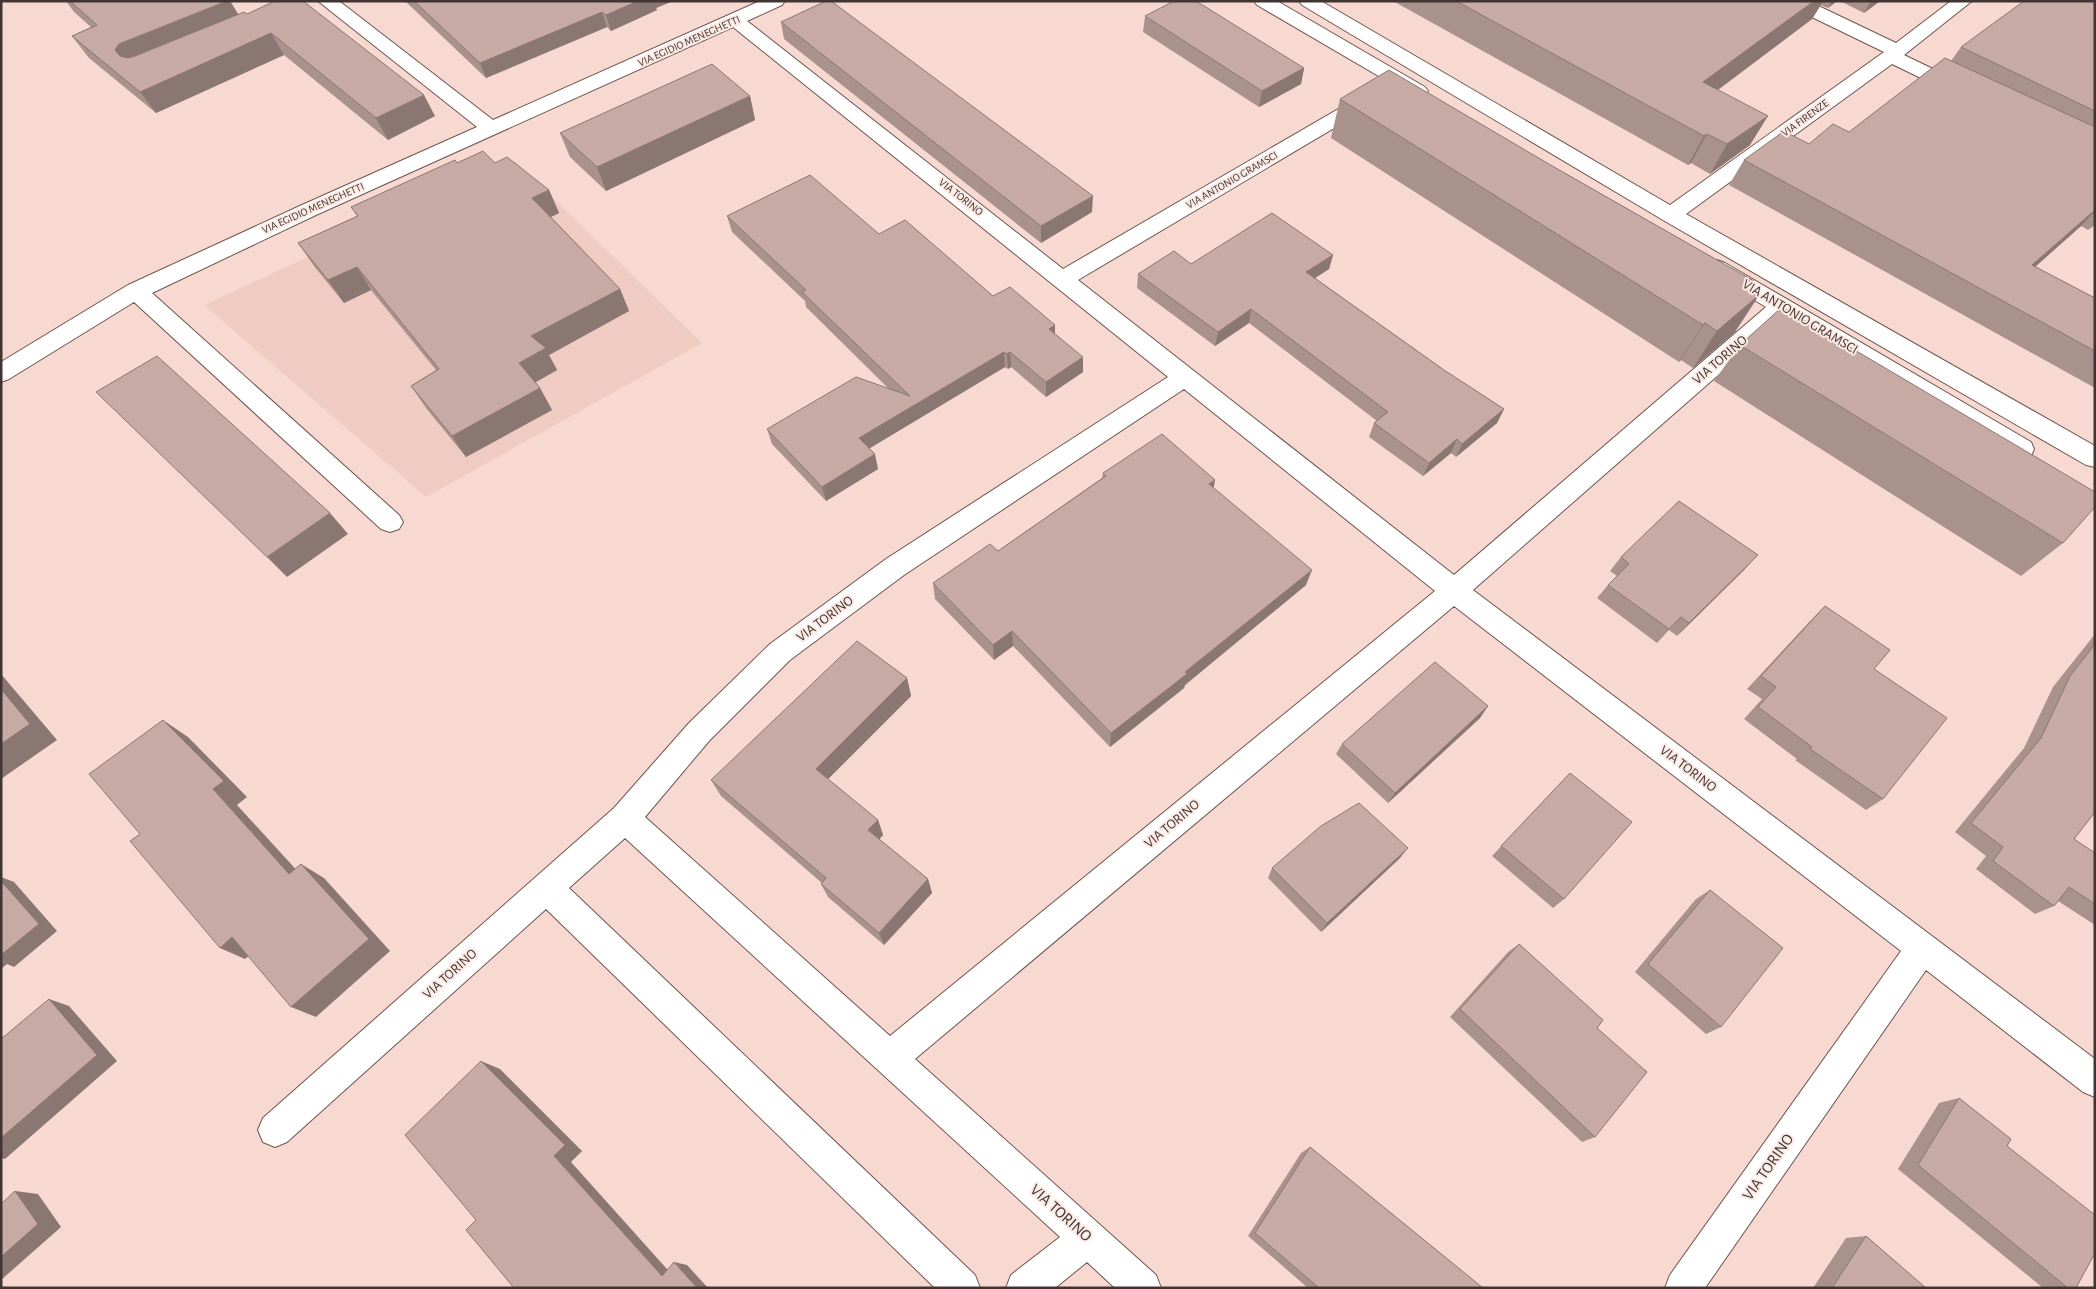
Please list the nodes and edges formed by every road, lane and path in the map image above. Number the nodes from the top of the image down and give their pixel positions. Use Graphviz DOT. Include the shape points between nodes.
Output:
graph roads {
  1 [pos="327,1"];
  2 [pos="776,1"];
  3 [pos="1263,1"];
  4 [pos="1308,1"];
  5 [pos="1794,1"];
  6 [pos="1963,1"];
  7 [pos="736,20"];
  8 [pos="1894,54"];
  9 [pos="1424,70"];
  10 [pos="1400,81"];
  11 [pos="1973,96"];
  12 [pos="1434,101"];
  13 [pos="492,129"];
  14 [pos="1671,215"];
  15 [pos="1698,256"];
  16 [pos="1064,278"];
  17 [pos="136,291"];
  18 [pos="1782,306"];
  19 [pos="1,373"];
  20 [pos="1185,377"];
  21 [pos="2036,457"];
  22 [pos="2095,458"];
  23 [pos="390,522"];
  24 [pos="1454,590"];
  25 [pos="625,818"];
  26 [pos="546,888"];
  27 [pos="1922,948"];
  28 [pos="891,1057"];
  29 [pos="2095,1080"];
  30 [pos="275,1130"];
  31 [pos="1087,1237"];
  32 [pos="962,1288"];
  33 [pos="1024,1288"];
  34 [pos="1143,1288"];
  35 [pos="1683,1288"];
  1 -- 13 [label="street"];
  2 -- 7 [label="street, VIA EGIDIO MENEGHETTI"];
  3 -- 10 [label="street"];
  4 -- 9 [label="street, VIA ANTONIO GRAMSCI"];
  5 -- 8 [label="street"];
  6 -- 8 [label="street, VIA FIRENZE"];
  7 -- 13 [label="street, VIA EGIDIO MENEGHETTI"];
  7 -- 16 [label="street, VIA TORINO"];
  8 -- 11 [label="street"];
  8 -- 14 [label="street, VIA FIRENZE"];
  9 -- 10 [label="street, VIA ANTONIO GRAMSCI"];
  9 -- 14 [label="street, VIA ANTONIO GRAMSCI"];
  10 -- 12 [label="street"];
  10 -- 16 [label="street, VIA ANTONIO GRAMSCI"];
  13 -- 17 [label="street, VIA EGIDIO MENEGHETTI"];
  14 -- 22 [label="street, VIA ANTONIO GRAMSCI"];
  15 -- 18 [label="street, VIA ANTONIO GRAMSCI"];
  16 -- 20 [label="street, VIA TORINO"];
  17 -- 19 [label="street, VIA EGIDIO MENEGHETTI"];
  17 -- 23 [label="street"];
  18 -- 21 [label="street, VIA ANTONIO GRAMSCI"];
  18 -- 24 [label="street, VIA TORINO"];
  20 -- 24 [label="street, VIA TORINO"];
  20 -- 25 [label="street, VIA TORINO" via="895,567 780,652 699,732"];
  24 -- 27 [label="street, VIA TORINO"];
  24 -- 28 [label="street, VIA TORINO"];
  25 -- 26 [label="street, VIA TORINO"];
  25 -- 28 [label="street, VIA TORINO"];
  26 -- 30 [label="street, VIA TORINO"];
  26 -- 32 [label="street"];
  27 -- 29 [label="street, VIA TORINO"];
  27 -- 35 [label="street, VIA TORINO"];
  28 -- 31 [label="street, VIA TORINO"];
  31 -- 33 [label="street" via="1066,1258"];
  31 -- 34 [label="street, VIA TORINO"];
}
